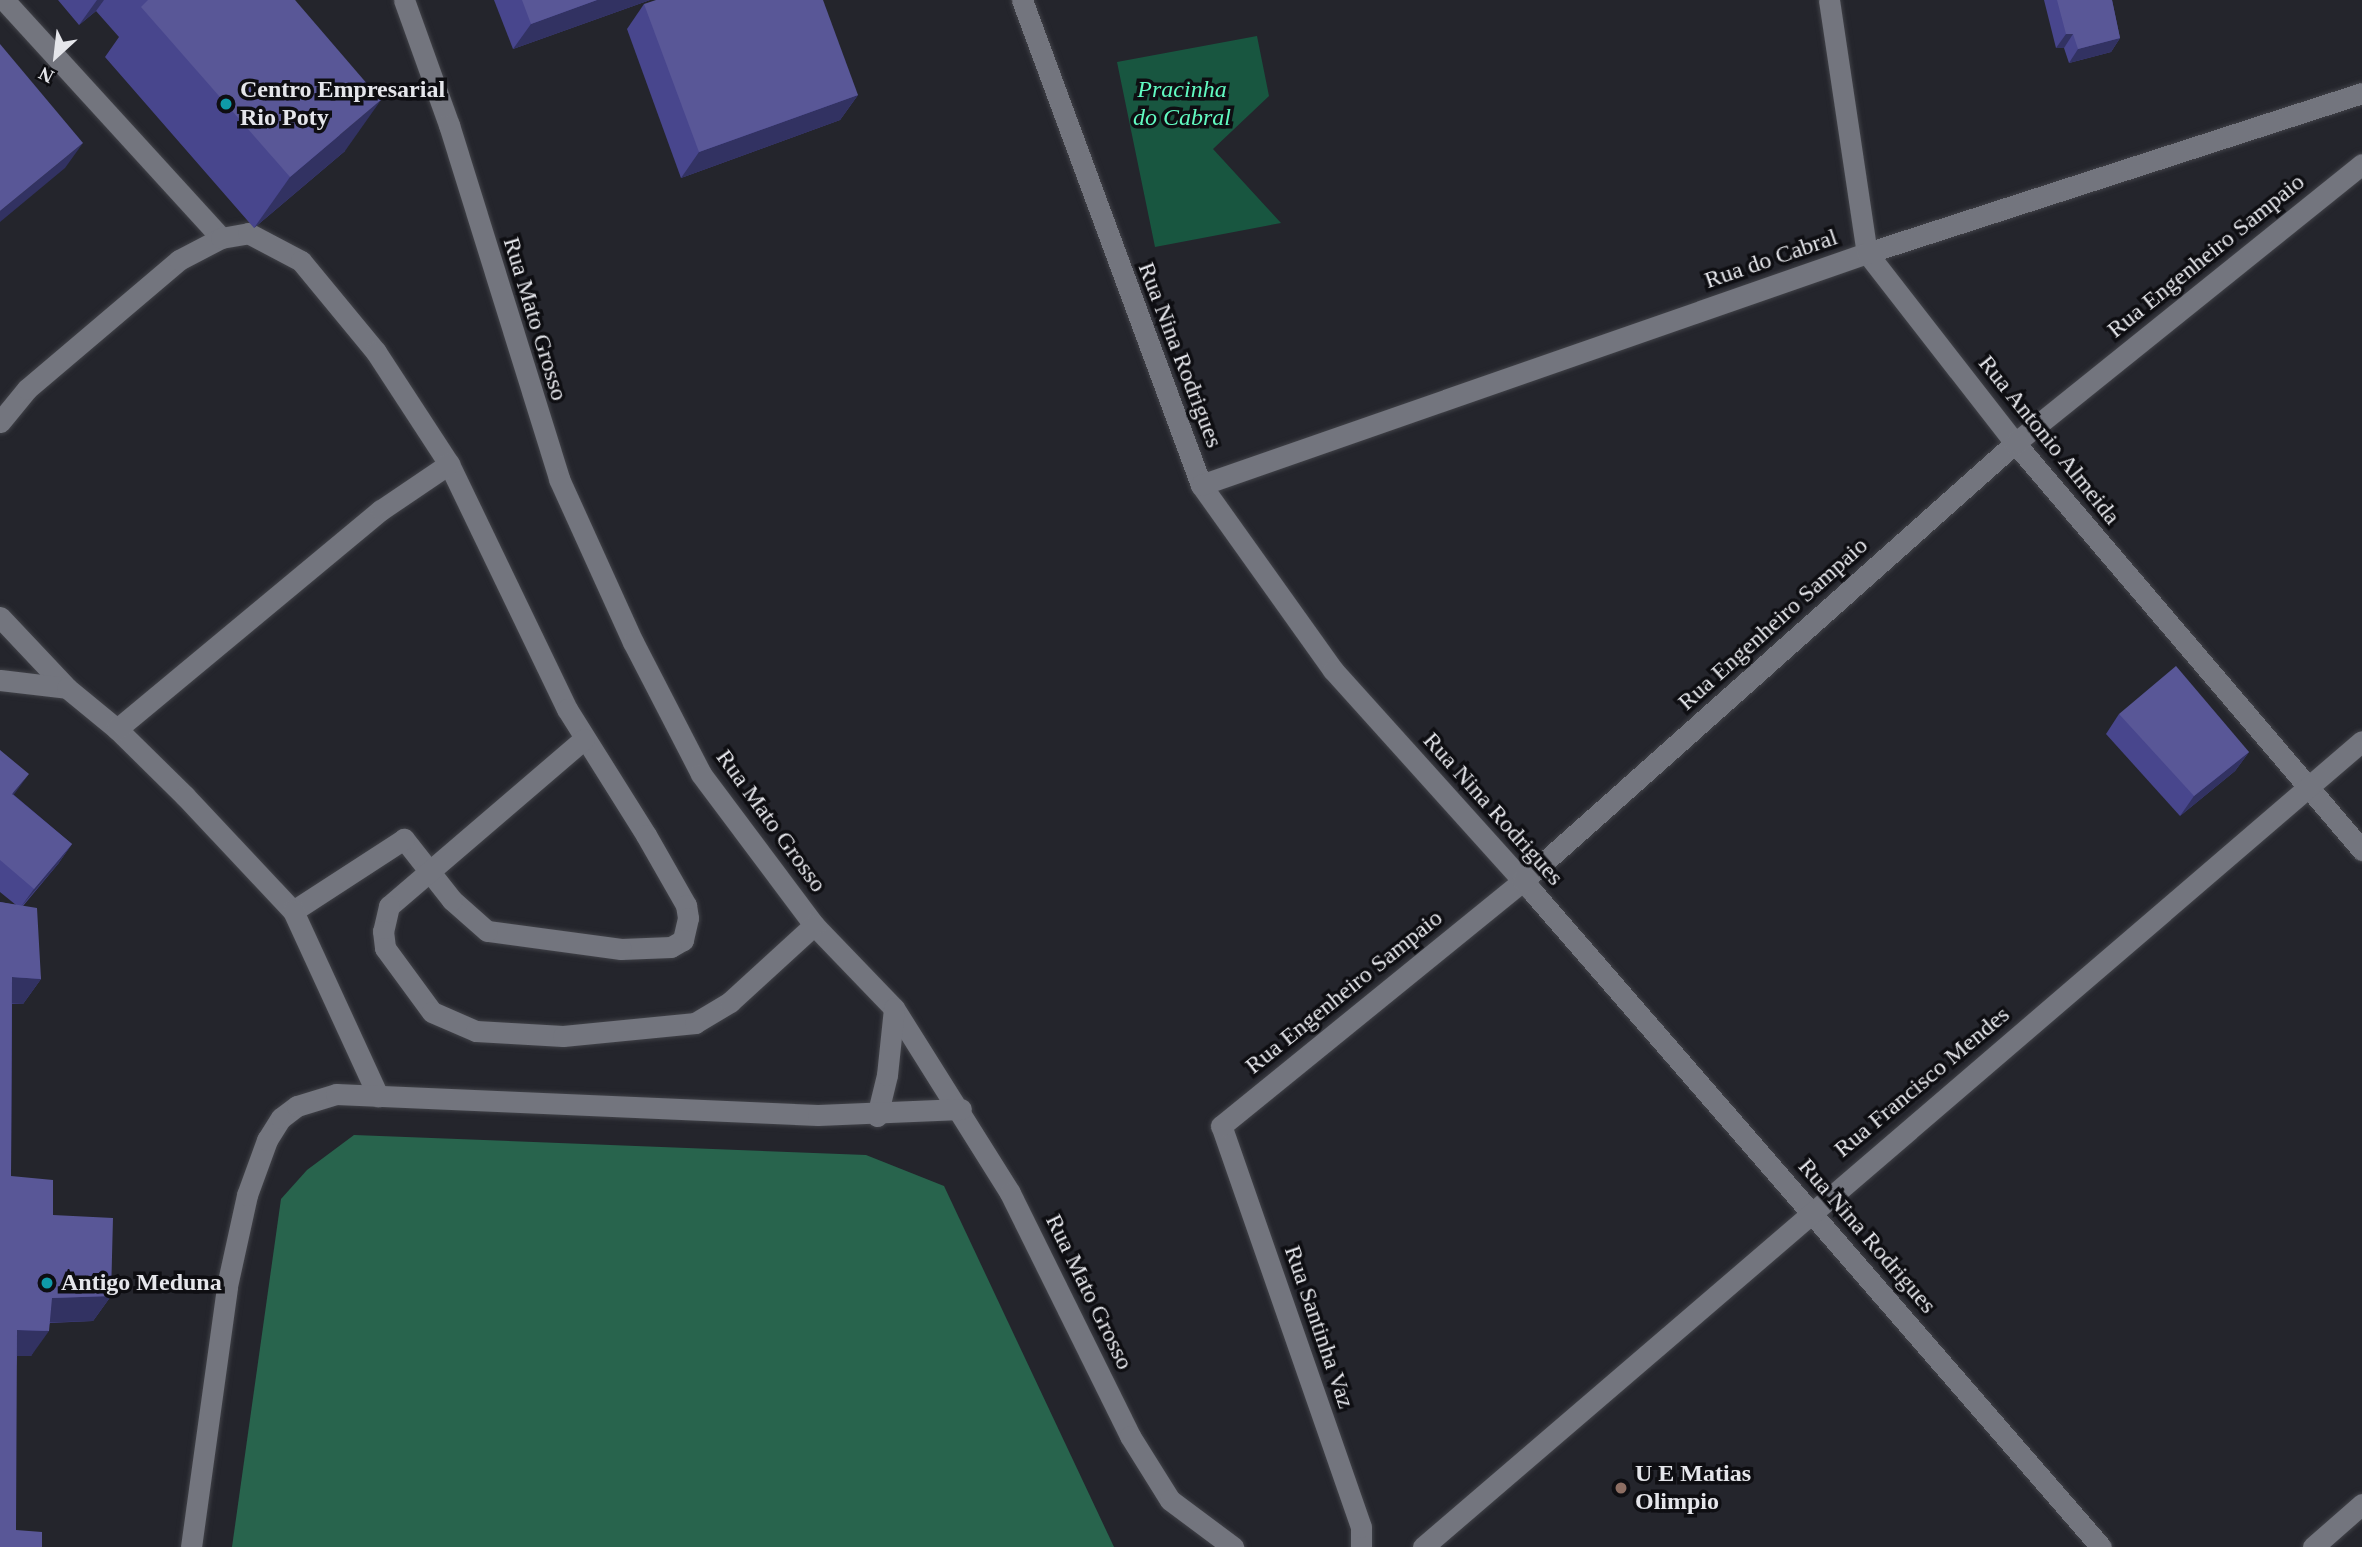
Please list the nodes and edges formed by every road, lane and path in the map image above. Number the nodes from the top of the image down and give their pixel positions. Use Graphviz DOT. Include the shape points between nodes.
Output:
graph roads {
  1 [pos="4,0"];
  2 [pos="404,0"];
  3 [pos="1022,0"];
  4 [pos="1036,0"];
  5 [pos="1829,0"];
  6 [pos="2362,93"];
  7 [pos="2362,164"];
  8 [pos="221,238"];
  9 [pos="1867,253"];
  10 [pos="0,422"];
  11 [pos="2015,443"];
  12 [pos="449,464"];
  13 [pos="1201,485"];
  14 [pos="0,617"];
  15 [pos="0,680"];
  16 [pos="66,688"];
  17 [pos="117,730"];
  18 [pos="584,739"];
  19 [pos="2362,741"];
  20 [pos="2306,789"];
  21 [pos="2362,850"];
  22 [pos="430,873"];
  23 [pos="1523,881"];
  24 [pos="293,911"];
  25 [pos="814,925"];
  26 [pos="894,1008"];
  27 [pos="378,1096"];
  28 [pos="961,1109"];
  29 [pos="877,1116"];
  30 [pos="1221,1125"];
  31 [pos="1811,1211"];
  32 [pos="2362,1504"];
  33 [pos="191,1547"];
  34 [pos="1233,1547"];
  35 [pos="1361,1547"];
  36 [pos="1423,1547"];
  37 [pos="2101,1547"];
  38 [pos="2313,1547"];
  1 -- 8 [label="street"];
  2 -- 25 [label="street, Rua Mato Grosso" via="449,125 559,479 633,642 701,774"];
  3 -- 4 [label="street"];
  3 -- 13 [label="street, Rua Nina Rodrigues"];
  5 -- 9 [label="street, Rua Antonio Almeida"];
  6 -- 9 [label="street, Rua do Cabral"];
  7 -- 11 [label="street, Rua Engenheiro Sampaio"];
  8 -- 10 [label="street" via="179,260 27,389"];
  8 -- 12 [label="street" via="248,233 301,261 376,352"];
  9 -- 11 [label="street, Rua Antonio Almeida"];
  9 -- 13 [label="street, Rua do Cabral"];
  11 -- 20 [label="street, Rua Antonio Almeida"];
  11 -- 23 [label="street, Rua Engenheiro Sampaio"];
  12 -- 17 [label="street" via="381,510"];
  12 -- 18 [label="street"];
  13 -- 23 [label="street, Rua Nina Rodrigues" via="1333,670"];
  14 -- 16 [label="street"];
  15 -- 16 [label="street"];
  16 -- 17 [label="street"];
  17 -- 24 [label="street"];
  18 -- 22 [label="street"];
  18 -- 22 [label="street" via="686,905 683,940 671,947 621,948 487,931"];
  19 -- 20 [label="street, Rua Francisco Mendes"];
  20 -- 21 [label="street, Rua Antonio Almeida"];
  20 -- 31 [label="street, Rua Francisco Mendes"];
  22 -- 24 [label="street" via="404,839"];
  22 -- 25 [label="street" via="389,906 383,931 385,948 432,1012 476,1031 563,1036 695,1023 730,1002"];
  23 -- 30 [label="street, Rua Engenheiro Sampaio"];
  23 -- 31 [label="street, Rua Nina Rodrigues"];
  24 -- 27 [label="street"];
  25 -- 26 [label="street, Rua Mato Grosso"];
  26 -- 28 [label="street, Rua Mato Grosso"];
  26 -- 29 [label="street" via="887,1075"];
  27 -- 29 [label="street"];
  27 -- 33 [label="street" via="317,1098 281,1118 267,1140 247,1195 228,1286"];
  28 -- 29 [label="street"];
  28 -- 34 [label="street, Rua Mato Grosso" via="1010,1193 1130,1437 1170,1500"];
  30 -- 35 [label="street, Rua Santinha Vaz" via="1361,1527"];
  31 -- 36 [label="street, Rua Francisco Mendes"];
  31 -- 37 [label="street, Rua Nina Rodrigues"];
  32 -- 38 [label="street"];
}
